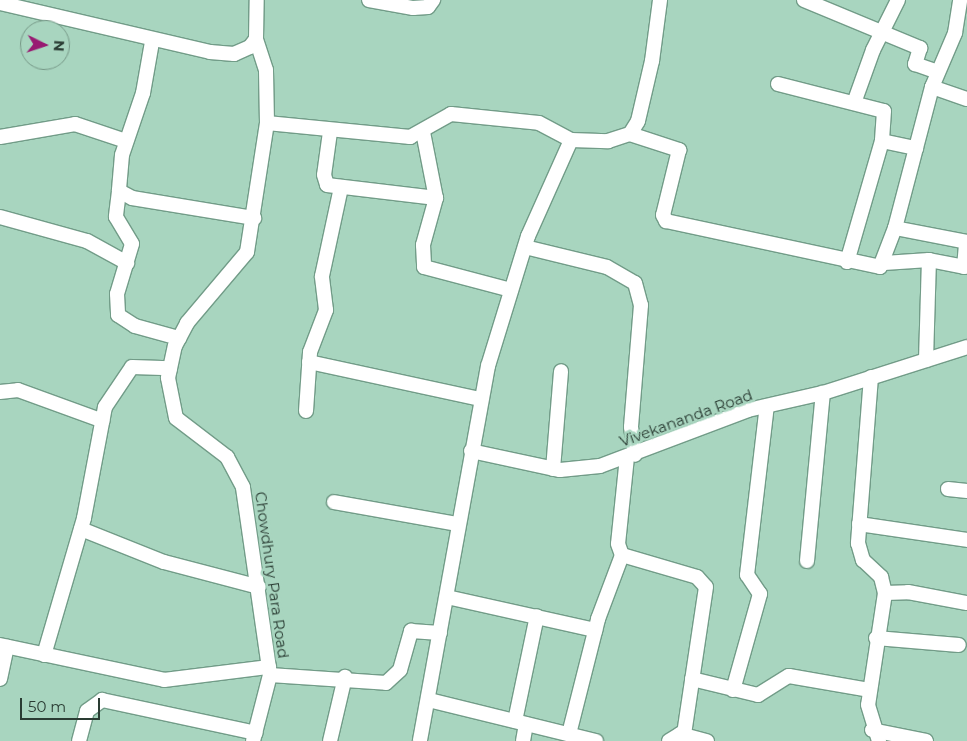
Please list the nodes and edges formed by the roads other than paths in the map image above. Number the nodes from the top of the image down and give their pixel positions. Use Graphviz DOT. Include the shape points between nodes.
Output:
graph roads {
  1 [pos="257,0"];
  2 [pos="369,0"];
  3 [pos="433,0"];
  4 [pos="660,0"];
  5 [pos="804,0"];
  6 [pos="898,0"];
  7 [pos="960,0"];
  8 [pos="394,2"];
  9 [pos="0,3"];
  10 [pos="882,29"];
  11 [pos="256,39"];
  12 [pos="152,42"];
  13 [pos="938,72"];
  14 [pos="778,84"];
  15 [pos="932,87"];
  16 [pos="967,99"];
  17 [pos="854,103"];
  18 [pos="267,123"];
  19 [pos="330,132"];
  20 [pos="423,132"];
  21 [pos="630,134"];
  22 [pos="0,137"];
  23 [pos="571,140"];
  24 [pos="126,141"];
  25 [pos="882,141"];
  26 [pos="916,148"];
  27 [pos="341,187"];
  28 [pos="119,192"];
  29 [pos="436,198"];
  30 [pos="0,217"];
  31 [pos="254,218"];
  32 [pos="895,228"];
  33 [pos="966,242"];
  34 [pos="525,247"];
  35 [pos="929,260"];
  36 [pos="847,262"];
  37 [pos="127,263"];
  38 [pos="884,263"];
  39 [pos="511,290"];
  40 [pos="179,338"];
  41 [pos="967,348"];
  42 [pos="926,360"];
  43 [pos="309,362"];
  44 [pos="170,368"];
  45 [pos="561,372"];
  46 [pos="871,377"];
  47 [pos="0,392"];
  48 [pos="823,393"];
  49 [pos="480,399"];
  50 [pos="767,406"];
  51 [pos="306,411"];
  52 [pos="103,421"];
  53 [pos="471,451"];
  54 [pos="631,456"];
  55 [pos="553,469"];
  56 [pos="948,489"];
  57 [pos="967,491"];
  58 [pos="334,502"];
  59 [pos="458,524"];
  60 [pos="859,524"];
  61 [pos="81,529"];
  62 [pos="967,540"];
  63 [pos="622,555"];
  64 [pos="807,561"];
  65 [pos="259,587"];
  66 [pos="885,592"];
  67 [pos="447,597"];
  68 [pos="967,603"];
  69 [pos="536,616"];
  70 [pos="595,630"];
  71 [pos="440,634"];
  72 [pos="876,638"];
  73 [pos="959,645"];
  74 [pos="3,646"];
  75 [pos="44,655"];
  76 [pos="269,671"];
  77 [pos="346,677"];
  78 [pos="0,679"];
  79 [pos="692,679"];
  80 [pos="733,690"];
  81 [pos="869,690"];
  82 [pos="429,700"];
  83 [pos="520,723"];
  84 [pos="569,734"];
  85 [pos="684,735"];
  86 [pos="876,735"];
  87 [pos="255,737"];
  88 [pos="335,740"];
  89 [pos="79,741"];
  90 [pos="420,741"];
  91 [pos="523,741"];
  92 [pos="596,741"];
  93 [pos="669,741"];
  94 [pos="707,741"];
  95 [pos="926,741"];
  1 -- 11 [label="street, Chowdhury Para Road"];
  2 -- 8 [label="street"];
  3 -- 8 [label="street" via="421,8"];
  4 -- 21 [label="street" via="652,61 638,121"];
  5 -- 10 [label="street"];
  6 -- 10 [label="street"];
  7 -- 13 [label="street" via="955,33"];
  9 -- 12 [label="street"];
  10 -- 13 [label="street" via="920,48 915,64"];
  10 -- 17 [label="street"];
  11 -- 12 [label="street" via="234,54"];
  11 -- 18 [label="street, Chowdhury Para Road" via="266,70"];
  12 -- 24 [label="street" via="143,93"];
  13 -- 15 [label="street"];
  14 -- 17 [label="street"];
  15 -- 16 [label="street"];
  15 -- 26 [label="street"];
  17 -- 25 [label="street" via="887,113"];
  18 -- 19 [label="street"];
  18 -- 31 [label="street, Chowdhury Para Road"];
  19 -- 20 [label="street" via="399,138"];
  19 -- 27 [label="street" via="324,182"];
  20 -- 23 [label="street" via="452,114 539,123"];
  20 -- 29 [label="street"];
  21 -- 23 [label="street" via="608,141"];
  21 -- 36 [label="street" via="679,150 666,222"];
  22 -- 24 [label="street" via="75,124"];
  23 -- 34 [label="street"];
  24 -- 28 [label="street"];
  25 -- 26 [label="street"];
  25 -- 36 [label="street"];
  26 -- 32 [label="street"];
  27 -- 29 [label="street"];
  27 -- 43 [label="street" via="322,276 326,310"];
  28 -- 31 [label="street" via="132,198"];
  28 -- 37 [label="street" via="116,217 132,244"];
  29 -- 39 [label="street" via="423,245 424,267"];
  30 -- 37 [label="street" via="87,242"];
  31 -- 40 [label="street, Chowdhury Para Road" via="240,264 197,310"];
  32 -- 33 [label="street"];
  32 -- 38 [label="street"];
  33 -- 35 [label="street" via="964,267"];
  34 -- 39 [label="street"];
  34 -- 54 [label="street" via="607,267 635,283 641,305"];
  35 -- 38 [label="street"];
  35 -- 42 [label="street"];
  36 -- 38 [label="street" via="880,267"];
  37 -- 40 [label="street" via="118,294 118,315 135,326"];
  39 -- 49 [label="street"];
  40 -- 44 [label="street, Chowdhury Para Road"];
  41 -- 42 [label="street, Vivekananda Road"];
  42 -- 46 [label="street, Vivekananda Road"];
  43 -- 49 [label="street"];
  43 -- 51 [label="street"];
  44 -- 52 [label="street" via="132,367 105,407"];
  44 -- 65 [label="street, Chowdhury Para Road" via="168,396 176,418 227,457 236,470"];
  45 -- 55 [label="street"];
  46 -- 48 [label="street, Vivekananda Road"];
  46 -- 60 [label="street"];
  47 -- 52 [label="street" via="18,390"];
  48 -- 50 [label="street, Vivekananda Road"];
  48 -- 64 [label="street"];
  49 -- 53 [label="street"];
  50 -- 54 [label="street, Vivekananda Road"];
  50 -- 80 [label="street" via="747,575 760,594"];
  52 -- 61 [label="street"];
  53 -- 55 [label="street, Vivekananda Road"];
  53 -- 59 [label="street"];
  54 -- 55 [label="street, Vivekananda Road" via="576,470"];
  54 -- 63 [label="street" via="618,544"];
  56 -- 57 [label="street"];
  58 -- 59 [label="street"];
  59 -- 67 [label="street"];
  60 -- 62 [label="street"];
  60 -- 66 [label="street" via="860,554 881,577"];
  61 -- 65 [label="street" via="173,565"];
  61 -- 75 [label="street"];
  63 -- 70 [label="street"];
  63 -- 79 [label="street" via="704,581"];
  65 -- 76 [label="street, Chowdhury Para Road"];
  66 -- 68 [label="street" via="908,592"];
  66 -- 72 [label="street"];
  67 -- 69 [label="street"];
  67 -- 71 [label="street"];
  69 -- 70 [label="street"];
  69 -- 83 [label="street"];
  70 -- 84 [label="street"];
  71 -- 77 [label="street" via="411,631 400,670 386,683"];
  71 -- 82 [label="street"];
  72 -- 73 [label="street"];
  72 -- 81 [label="street"];
  74 -- 75 [label="street"];
  74 -- 78 [label="street"];
  75 -- 76 [label="street" via="164,680"];
  76 -- 77 [label="street" via="307,680"];
  76 -- 87 [label="street"];
  77 -- 88 [label="street"];
  79 -- 80 [label="street"];
  79 -- 85 [label="street"];
  80 -- 81 [label="street" via="765,694 780,678 797,676"];
  81 -- 86 [label="street"];
  82 -- 83 [label="street"];
  82 -- 90 [label="street"];
  83 -- 84 [label="street"];
  83 -- 91 [label="street"];
  84 -- 92 [label="street"];
  85 -- 93 [label="street"];
  85 -- 94 [label="street"];
  86 -- 95 [label="street"];
  87 -- 89 [label="street" via="102,700 87,711"];
}
